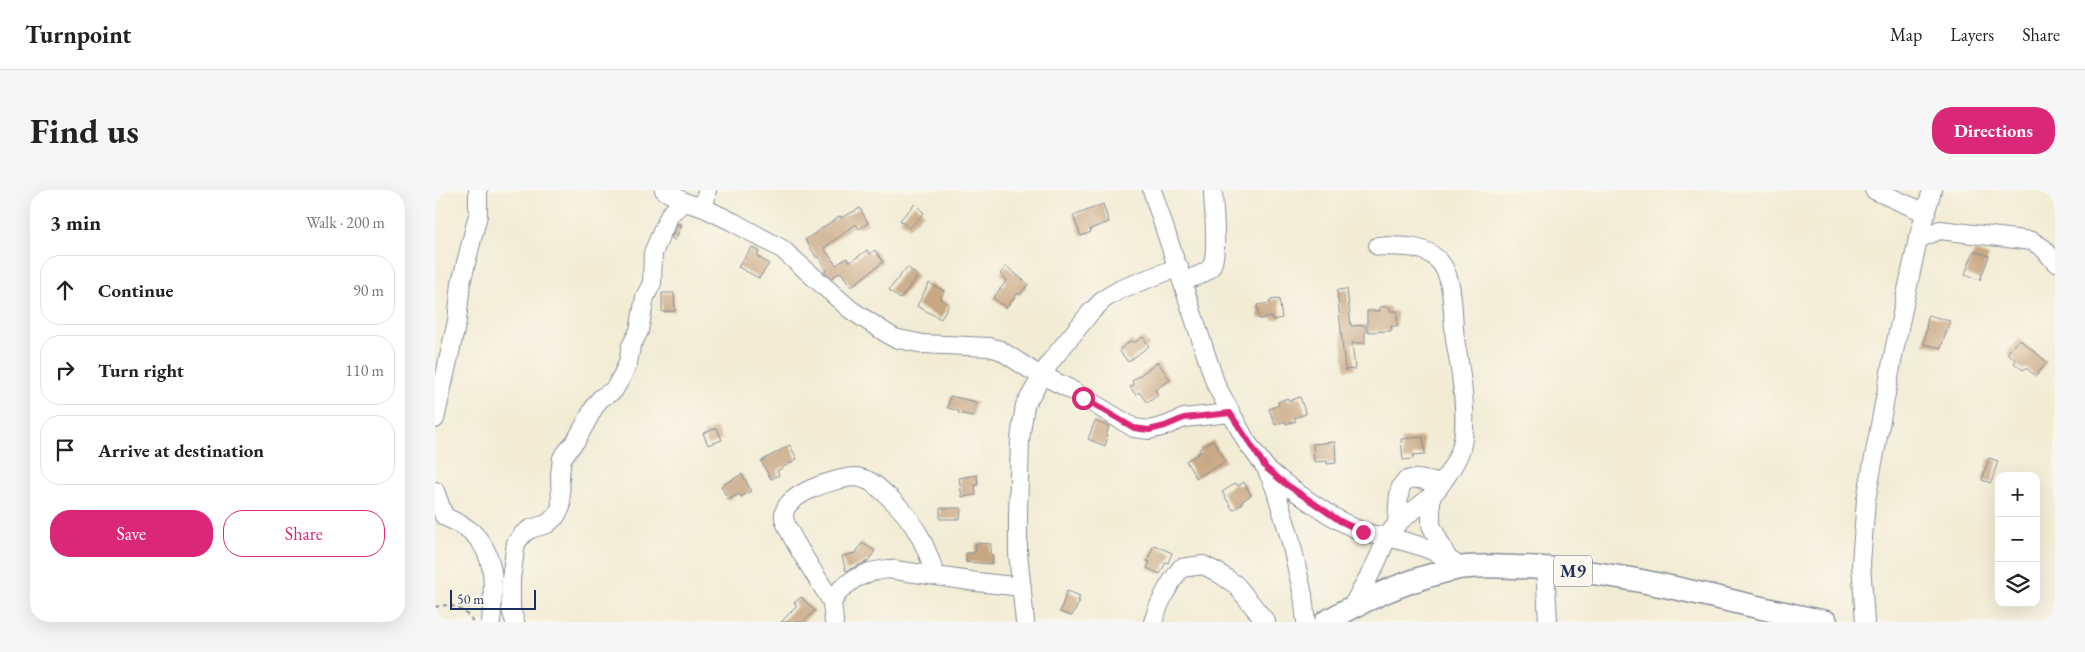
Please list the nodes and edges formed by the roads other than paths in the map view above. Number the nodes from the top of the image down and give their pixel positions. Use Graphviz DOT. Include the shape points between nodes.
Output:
graph roads {
  1 [pos="478,190"];
  2 [pos="665,190"];
  3 [pos="707,190"];
  4 [pos="1152,190"];
  5 [pos="1213,190"];
  6 [pos="1874,190"];
  7 [pos="1932,190"];
  8 [pos="684,202"];
  9 [pos="704,208"];
  10 [pos="1926,213"];
  11 [pos="1918,239"];
  12 [pos="1378,246"];
  13 [pos="2055,262"];
  14 [pos="1181,274"];
  15 [pos="1043,376"];
  16 [pos="1230,413"];
  17 [pos="435,419"];
  18 [pos="1266,468"];
  19 [pos="1435,490"];
  20 [pos="435,491"];
  21 [pos="439,518"];
  22 [pos="1392,530"];
  23 [pos="1454,562"];
  24 [pos="1545,567"];
  25 [pos="935,575"];
  26 [pos="1022,587"];
  27 [pos="832,602"];
  28 [pos="1352,607"];
  29 [pos="491,622"];
  30 [pos="515,622"];
  31 [pos="834,622"];
  32 [pos="1025,622"];
  33 [pos="1153,622"];
  34 [pos="1266,622"];
  35 [pos="1306,622"];
  36 [pos="1327,622"];
  37 [pos="1548,622"];
  38 [pos="1826,622"];
  39 [pos="1865,622"];
  1 -- 17 [label="street" via="478,215"];
  2 -- 8 [label="street"];
  3 -- 9 [label="street"];
  4 -- 14 [label="street"];
  5 -- 14 [label="street" via="1214,260 1206,271"];
  6 -- 10 [label="street"];
  7 -- 10 [label="street"];
  8 -- 9 [label="street"];
  8 -- 30 [label="street" via="670,214 657,241 653,253 652,283 622,376 614,390 596,404 577,439 562,458 559,482 561,507 547,524 530,529 516,543 511,579 511,609"];
  9 -- 15 [label="street" via="782,249 857,314 894,338 923,344 989,347 1000,350"];
  10 -- 11 [label="street"];
  11 -- 13 [label="street" via="1940,230 2032,241"];
  11 -- 39 [label="street" via="1866,500 1861,563"];
  12 -- 19 [label="street" via="1426,250 1438,259 1445,270 1453,304 1464,400 1463,439 1459,453"];
  14 -- 15 [label="street" via="1121,289 1104,299 1051,361"];
  14 -- 16 [label="street" via="1206,358"];
  15 -- 16 [label="street" via="1134,428 1149,430 1184,418"];
  15 -- 26 [label="street" via="1025,405 1020,439 1018,554"];
  16 -- 18 [label="street"];
  18 -- 22 [label="street" via="1340,521 1363,532"];
  18 -- 35 [label="street" via="1290,538"];
  19 -- 22 [label="street"];
  19 -- 22 [label="street" via="1415,478 1407,479 1398,496"];
  19 -- 23 [label="street" via="1431,526"];
  20 -- 21 [label="street"];
  21 -- 29 [label="street" via="467,529 488,553 492,569"];
  22 -- 23 [label="street"];
  22 -- 28 [label="street"];
  23 -- 24 [label="main road, M9"];
  23 -- 28 [label="main road, M9"];
  24 -- 37 [label="street"];
  24 -- 38 [label="main road, M9" via="1639,582"];
  25 -- 26 [label="street"];
  25 -- 27 [label="street" via="888,569 870,572 841,589"];
  25 -- 27 [label="street" via="922,538 911,520 871,482 861,477 818,486 796,495 783,512 799,549"];
  26 -- 32 [label="street"];
  27 -- 31 [label="street"];
  28 -- 36 [label="main road, M9"];
  33 -- 34 [label="street" via="1169,584 1181,568 1203,565 1236,585"];
}
